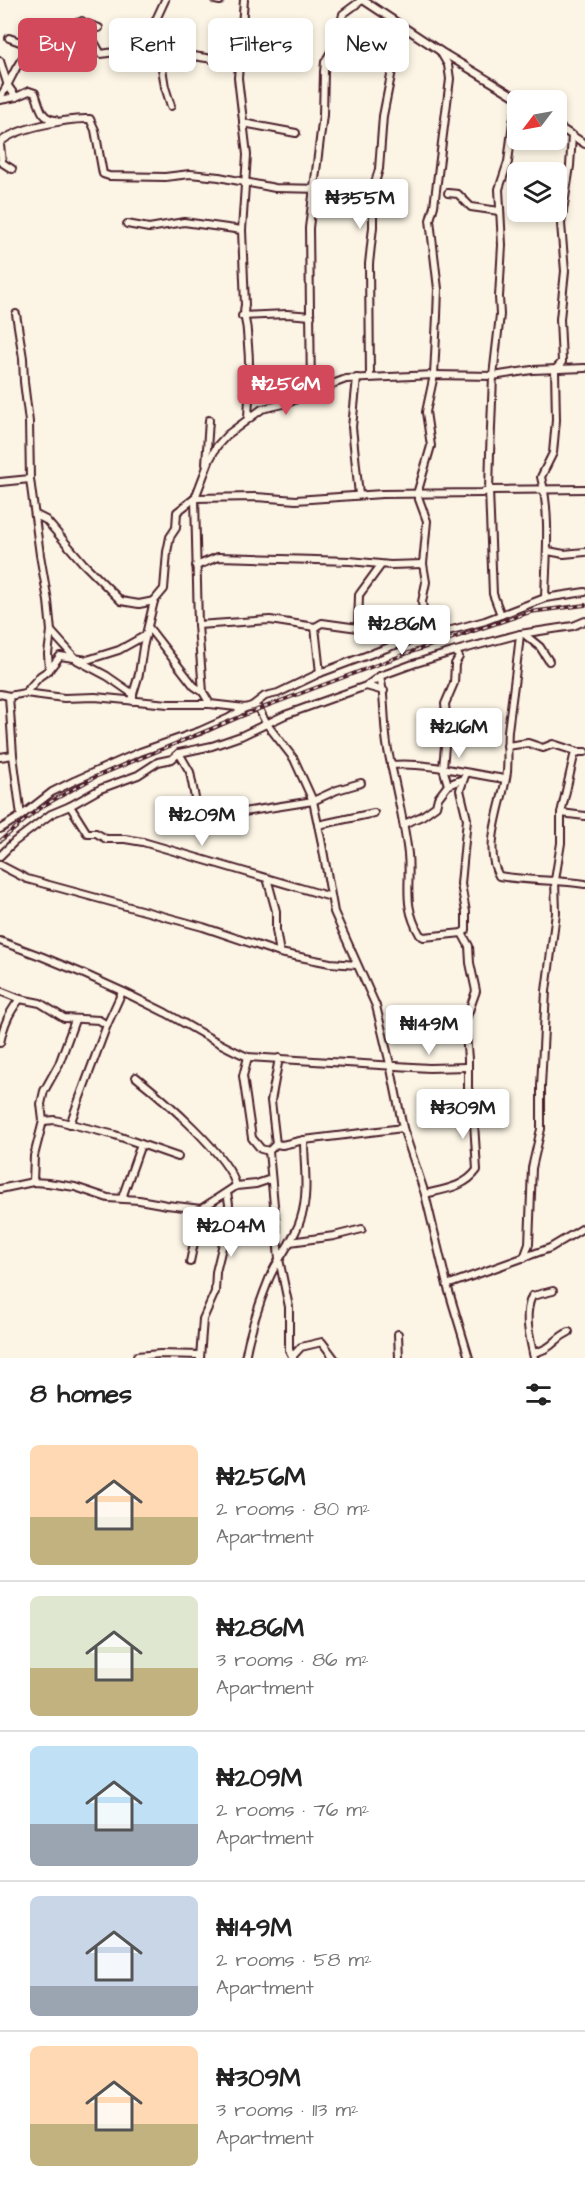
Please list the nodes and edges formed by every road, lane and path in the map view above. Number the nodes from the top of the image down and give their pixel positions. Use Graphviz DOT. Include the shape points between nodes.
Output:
graph roads {
  1 [pos="165,0"];
  2 [pos="244,0"];
  3 [pos="362,0"];
  4 [pos="157,18"];
  5 [pos="242,18"];
  6 [pos="390,18"];
  7 [pos="409,30"];
  8 [pos="9,38"];
  9 [pos="18,41"];
  10 [pos="440,51"];
  11 [pos="0,61"];
  12 [pos="18,64"];
  13 [pos="163,72"];
  14 [pos="238,72"];
  15 [pos="392,72"];
  16 [pos="8,86"];
  17 [pos="507,93"];
  18 [pos="16,97"];
  19 [pos="0,99"];
  20 [pos="171,106"];
  21 [pos="64,121"];
  22 [pos="243,123"];
  23 [pos="567,132"];
  24 [pos="296,133"];
  25 [pos="572,135"];
  26 [pos="0,144"];
  27 [pos="585,144"];
  28 [pos="510,150"];
  29 [pos="1,162"];
  30 [pos="12,169"];
  31 [pos="244,183"];
  32 [pos="315,188"];
  33 [pos="373,190"];
  34 [pos="448,193"];
  35 [pos="499,211"];
  36 [pos="127,224"];
  37 [pos="242,230"];
  38 [pos="16,314"];
  39 [pos="242,316"];
  40 [pos="311,316"];
  41 [pos="585,368"];
  42 [pos="555,370"];
  43 [pos="434,375"];
  44 [pos="493,376"];
  45 [pos="370,377"];
  46 [pos="357,378"];
  47 [pos="311,392"];
  48 [pos="248,418"];
  49 [pos="209,420"];
  50 [pos="205,470"];
  51 [pos="30,478"];
  52 [pos="0,482"];
  53 [pos="544,489"];
  54 [pos="585,489"];
  55 [pos="489,490"];
  56 [pos="417,494"];
  57 [pos="359,495"];
  58 [pos="195,498"];
  59 [pos="36,515"];
  60 [pos="548,551"];
  61 [pos="585,552"];
  62 [pos="423,564"];
  63 [pos="381,565"];
  64 [pos="196,566"];
  65 [pos="585,592"];
  66 [pos="545,598"];
  67 [pos="154,602"];
  68 [pos="501,615"];
  69 [pos="585,621"];
  70 [pos="198,625"];
  71 [pos="315,627"];
  72 [pos="358,628"];
  73 [pos="51,631"];
  74 [pos="148,631"];
  75 [pos="522,634"];
  76 [pos="426,636"];
  77 [pos="456,651"];
  78 [pos="77,660"];
  79 [pos="549,662"];
  80 [pos="49,670"];
  81 [pos="320,673"];
  82 [pos="380,676"];
  83 [pos="366,686"];
  84 [pos="384,691"];
  85 [pos="203,692"];
  86 [pos="26,693"];
  87 [pos="0,694"];
  88 [pos="9,696"];
  89 [pos="133,698"];
  90 [pos="210,704"];
  91 [pos="248,707"];
  92 [pos="266,723"];
  93 [pos="507,746"];
  94 [pos="582,752"];
  95 [pos="179,753"];
  96 [pos="13,755"];
  97 [pos="0,757"];
  98 [pos="410,764"];
  99 [pos="392,765"];
  100 [pos="444,768"];
  101 [pos="466,773"];
  102 [pos="393,775"];
  103 [pos="505,778"];
  104 [pos="361,783"];
  105 [pos="448,785"];
  106 [pos="313,801"];
  107 [pos="70,806"];
  108 [pos="374,813"];
  109 [pos="561,813"];
  110 [pos="21,816"];
  111 [pos="585,816"];
  112 [pos="404,824"];
  113 [pos="318,825"];
  114 [pos="0,829"];
  115 [pos="0,856"];
  116 [pos="0,865"];
  117 [pos="267,878"];
  118 [pos="555,880"];
  119 [pos="585,884"];
  120 [pos="331,897"];
  121 [pos="462,933"];
  122 [pos="0,941"];
  123 [pos="280,953"];
  124 [pos="357,965"];
  125 [pos="0,991"];
  126 [pos="123,992"];
  127 [pos="20,999"];
  128 [pos="75,1020"];
  129 [pos="107,1025"];
  130 [pos="0,1043"];
  131 [pos="248,1057"];
  132 [pos="279,1058"];
  133 [pos="390,1064"];
  134 [pos="467,1067"];
  135 [pos="136,1077"];
  136 [pos="43,1121"];
  137 [pos="70,1124"];
  138 [pos="403,1128"];
  139 [pos="304,1140"];
  140 [pos="141,1144"];
  141 [pos="276,1144"];
  142 [pos="270,1151"];
  143 [pos="178,1157"];
  144 [pos="271,1179"];
  145 [pos="33,1182"];
  146 [pos="236,1186"];
  147 [pos="0,1189"];
  148 [pos="227,1193"];
  149 [pos="425,1194"];
  150 [pos="122,1198"];
  151 [pos="201,1209"];
  152 [pos="226,1224"];
  153 [pos="585,1227"];
  154 [pos="362,1229"];
  155 [pos="277,1230"];
  156 [pos="290,1242"];
  157 [pos="524,1258"];
  158 [pos="279,1259"];
  159 [pos="190,1262"];
  160 [pos="447,1285"];
  161 [pos="553,1291"];
  162 [pos="569,1332"];
  163 [pos="398,1334"];
  164 [pos="137,1356"];
  165 [pos="200,1356"];
  166 [pos="533,1356"];
  167 [pos="245,1358"];
  168 [pos="293,1358"];
  169 [pos="334,1358"];
  170 [pos="399,1358"];
  171 [pos="469,1358"];
  1 -- 4 [label="street"];
  2 -- 5 [label="street"];
  3 -- 6 [label="street"];
  3 -- 32 [label="street" via="343,14 337,41 325,62"];
  7 -- 10 [label="street"];
  8 -- 9 [label="street"];
  10 -- 17 [label="street"];
  10 -- 43 [label="street" via="450,79 430,220 438,289"];
  11 -- 16 [label="street"];
  12 -- 16 [label="street"];
  13 -- 20 [label="street"];
  14 -- 22 [label="street"];
  15 -- 33 [label="street"];
  16 -- 18 [label="street"];
  16 -- 19 [label="street"];
  18 -- 19 [label="street"];
  18 -- 21 [label="street" via="29,91 35,93 48,119"];
  21 -- 26 [label="street" via="20,132"];
  21 -- 31 [label="street" via="90,119 103,174 190,174"];
  22 -- 24 [label="street"];
  22 -- 31 [label="street" via="247,154"];
  23 -- 25 [label="street"];
  25 -- 27 [label="street"];
  25 -- 42 [label="street" via="561,224 565,271 560,319 562,362"];
  26 -- 29 [label="street"];
  28 -- 35 [label="street"];
  29 -- 30 [label="street"];
  31 -- 32 [label="street"];
  31 -- 37 [label="street"];
  32 -- 33 [label="street"];
  32 -- 40 [label="street" via="309,228"];
  33 -- 45 [label="street"];
  34 -- 35 [label="street" via="458,195 471,207"];
  35 -- 44 [label="street" via="500,315"];
  36 -- 37 [label="street" via="149,228 184,222"];
  37 -- 39 [label="street"];
  38 -- 51 [label="street" via="28,408"];
  39 -- 40 [label="street"];
  39 -- 48 [label="street" via="247,329"];
  40 -- 47 [label="street"];
  41 -- 42 [label="street"];
  42 -- 44 [label="street"];
  42 -- 53 [label="street" via="553,453 541,477"];
  43 -- 44 [label="street"];
  43 -- 45 [label="street"];
  43 -- 56 [label="street" via="426,412 431,446"];
  44 -- 55 [label="street"];
  45 -- 46 [label="street"];
  46 -- 47 [label="street"];
  46 -- 57 [label="street" via="352,427"];
  47 -- 48 [label="street"];
  48 -- 50 [label="street" via="226,435"];
  49 -- 50 [label="street"];
  50 -- 58 [label="street"];
  51 -- 52 [label="street"];
  51 -- 59 [label="street"];
  53 -- 54 [label="street"];
  53 -- 55 [label="street"];
  53 -- 60 [label="street"];
  55 -- 56 [label="street" via="482,494"];
  55 -- 68 [label="street" via="493,594"];
  56 -- 57 [label="street"];
  56 -- 62 [label="street" via="427,521"];
  57 -- 58 [label="street" via="296,500"];
  58 -- 64 [label="street"];
  58 -- 67 [label="street" via="177,512 167,552 164,589"];
  59 -- 67 [label="street" via="46,520 121,601"];
  59 -- 73 [label="street"];
  60 -- 61 [label="street"];
  60 -- 66 [label="street"];
  62 -- 63 [label="street"];
  62 -- 76 [label="street"];
  63 -- 64 [label="street" via="218,557"];
  63 -- 72 [label="street" via="359,595"];
  64 -- 70 [label="street"];
  65 -- 66 [label="street"];
  66 -- 68 [label="street"];
  67 -- 74 [label="street"];
  68 -- 76 [label="street"];
  69 -- 75 [label="street"];
  70 -- 71 [label="street" via="270,620"];
  70 -- 85 [label="street"];
  71 -- 72 [label="street" via="322,623"];
  71 -- 81 [label="street"];
  72 -- 76 [label="street" via="411,627"];
  73 -- 78 [label="street"];
  73 -- 80 [label="street"];
  74 -- 78 [label="street" via="119,650"];
  74 -- 85 [label="street"];
  74 -- 89 [label="street"];
  75 -- 77 [label="street"];
  75 -- 79 [label="street" via="540,647"];
  75 -- 93 [label="street"];
  76 -- 81 [label="street"];
  77 -- 82 [label="street"];
  77 -- 100 [label="street" via="459,657 454,683 445,704"];
  78 -- 80 [label="street" via="60,656"];
  78 -- 89 [label="street" via="107,676"];
  80 -- 86 [label="street"];
  81 -- 91 [label="street"];
  82 -- 83 [label="street"];
  82 -- 84 [label="street"];
  83 -- 84 [label="street"];
  83 -- 92 [label="street"];
  84 -- 99 [label="street" via="387,747"];
  85 -- 90 [label="street"];
  86 -- 88 [label="street"];
  86 -- 89 [label="street" via="64,698"];
  87 -- 88 [label="street"];
  88 -- 96 [label="street"];
  89 -- 90 [label="street" via="168,704"];
  90 -- 91 [label="street"];
  91 -- 92 [label="street" via="259,709"];
  91 -- 110 [label="street" via="200,731 74,781"];
  92 -- 95 [label="street" via="212,746"];
  92 -- 106 [label="street" via="294,759"];
  93 -- 94 [label="street" via="528,743 543,748 553,744"];
  93 -- 103 [label="street"];
  94 -- 109 [label="street" via="574,756"];
  95 -- 106 [label="street" via="190,772 199,819"];
  95 -- 107 [label="street"];
  96 -- 97 [label="street"];
  96 -- 110 [label="street"];
  98 -- 99 [label="street"];
  98 -- 100 [label="street"];
  98 -- 102 [label="street"];
  99 -- 102 [label="street"];
  100 -- 101 [label="street"];
  100 -- 105 [label="street"];
  101 -- 103 [label="street"];
  101 -- 105 [label="street" via="462,781"];
  101 -- 121 [label="street" via="460,790 466,819 461,884 466,930"];
  102 -- 112 [label="street"];
  103 -- 118 [label="street" via="495,826 494,868 499,876"];
  104 -- 106 [label="street"];
  105 -- 112 [label="street" via="436,806"];
  106 -- 113 [label="street"];
  107 -- 115 [label="street" via="51,814"];
  107 -- 117 [label="street" via="87,833 143,842"];
  108 -- 113 [label="street"];
  109 -- 111 [label="street"];
  109 -- 118 [label="street"];
  110 -- 114 [label="street"];
  112 -- 121 [label="street" via="408,856 406,899 417,931 424,937"];
  113 -- 120 [label="street"];
  116 -- 123 [label="street" via="27,879 203,927"];
  117 -- 120 [label="street"];
  117 -- 123 [label="street" via="276,911"];
  118 -- 119 [label="street"];
  118 -- 157 [label="street" via="541,1129 532,1168 529,1244"];
  120 -- 124 [label="street"];
  121 -- 134 [label="street" via="476,991 465,1022"];
  122 -- 126 [label="street" via="49,958"];
  123 -- 124 [label="street"];
  124 -- 133 [label="street" via="376,1006"];
  125 -- 127 [label="street"];
  126 -- 129 [label="street"];
  126 -- 131 [label="street"];
  127 -- 128 [label="street" via="40,1003 64,1018"];
  127 -- 130 [label="street" via="10,1011"];
  128 -- 129 [label="street" via="99,1020"];
  128 -- 136 [label="street" via="44,1091"];
  129 -- 137 [label="street"];
  131 -- 132 [label="street"];
  131 -- 142 [label="street" via="243,1076 252,1138 261,1149"];
  132 -- 133 [label="street"];
  132 -- 141 [label="street" via="271,1101"];
  133 -- 134 [label="street"];
  133 -- 138 [label="street"];
  134 -- 149 [label="street" via="477,1170 463,1184"];
  135 -- 146 [label="street" via="216,1151 234,1176"];
  136 -- 137 [label="street"];
  136 -- 145 [label="street" via="34,1156"];
  137 -- 140 [label="street"];
  138 -- 139 [label="street"];
  138 -- 149 [label="street"];
  139 -- 141 [label="street"];
  139 -- 156 [label="street" via="305,1197 302,1216"];
  140 -- 143 [label="street"];
  140 -- 150 [label="street"];
  141 -- 142 [label="street"];
  142 -- 144 [label="street"];
  144 -- 146 [label="street"];
  144 -- 155 [label="street"];
  145 -- 147 [label="street"];
  145 -- 150 [label="street"];
  146 -- 148 [label="street"];
  148 -- 151 [label="street"];
  148 -- 152 [label="street"];
  149 -- 160 [label="street"];
  150 -- 151 [label="street"];
  151 -- 159 [label="street"];
  152 -- 155 [label="street"];
  152 -- 165 [label="street" via="215,1292 203,1319"];
  153 -- 157 [label="street"];
  154 -- 156 [label="street"];
  155 -- 158 [label="street"];
  156 -- 158 [label="street"];
  157 -- 160 [label="street"];
  158 -- 167 [label="street" via="249,1336"];
  158 -- 168 [label="street" via="289,1307 288,1341"];
  160 -- 171 [label="street"];
  161 -- 166 [label="street" via="532,1296 529,1303"];
  162 -- 166 [label="street"];
  163 -- 170 [label="street"];
  164 -- 165 [label="street"];
  168 -- 169 [label="street" via="301,1347 322,1342"];
}
